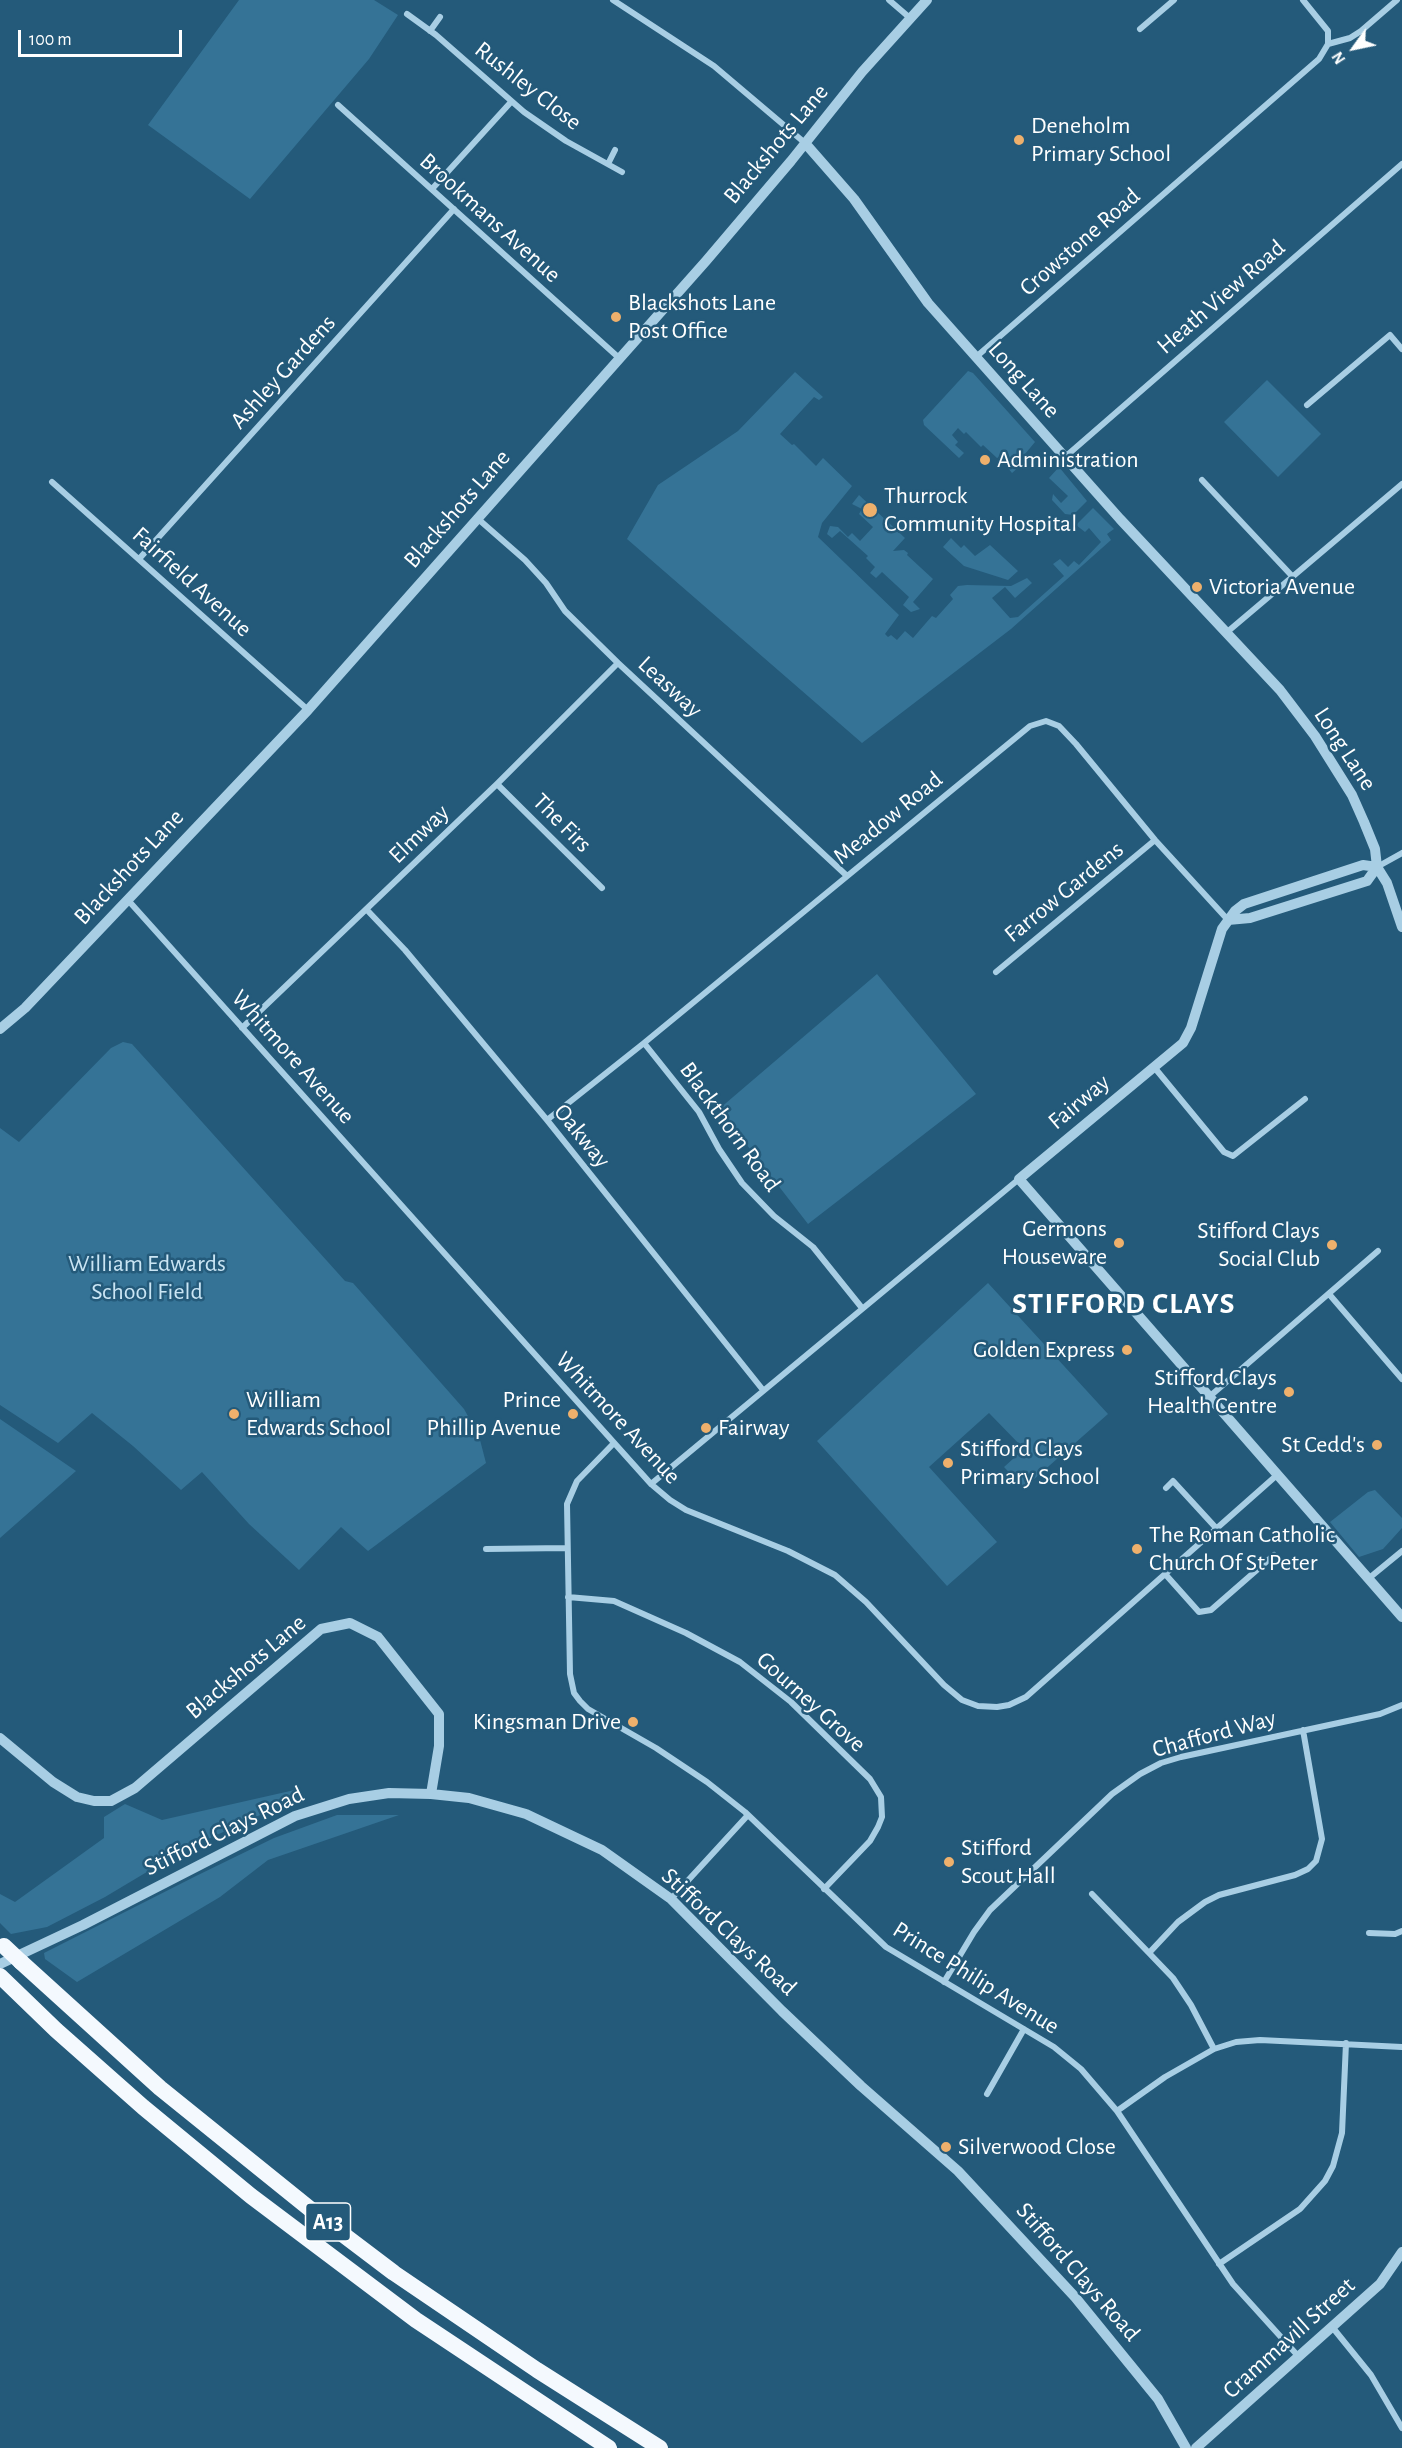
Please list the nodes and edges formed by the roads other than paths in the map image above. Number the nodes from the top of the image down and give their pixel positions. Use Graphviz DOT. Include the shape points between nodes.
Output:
graph roads {
  1 [pos="613,0"];
  2 [pos="890,0"];
  3 [pos="927,0"];
  4 [pos="1174,0"];
  5 [pos="1303,0"];
  6 [pos="1397,0"];
  7 [pos="407,14"];
  8 [pos="440,17"];
  9 [pos="910,18"];
  10 [pos="1140,29"];
  11 [pos="430,31"];
  12 [pos="1328,44"];
  13 [pos="512,102"];
  14 [pos="338,105"];
  15 [pos="805,143"];
  16 [pos="615,150"];
  17 [pos="608,164"];
  18 [pos="1402,164"];
  19 [pos="622,172"];
  20 [pos="432,189"];
  21 [pos="454,210"];
  22 [pos="1402,349"];
  23 [pos="618,357"];
  24 [pos="976,357"];
  25 [pos="1307,405"];
  26 [pos="1065,457"];
  27 [pos="1202,480"];
  28 [pos="52,482"];
  29 [pos="1402,484"];
  30 [pos="476,518"];
  31 [pos="139,559"];
  32 [pos="1292,576"];
  33 [pos="1226,633"];
  34 [pos="618,663"];
  35 [pos="308,710"];
  36 [pos="497,784"];
  37 [pos="1155,840"];
  38 [pos="1402,853"];
  39 [pos="1377,867"];
  40 [pos="846,875"];
  41 [pos="602,888"];
  42 [pos="127,899"];
  43 [pos="367,910"];
  44 [pos="1228,920"];
  45 [pos="1402,927"];
  46 [pos="996,972"];
  47 [pos="242,1028"];
  48 [pos="0,1029"];
  49 [pos="644,1043"];
  50 [pos="1154,1067"];
  51 [pos="1305,1099"];
  52 [pos="547,1120"];
  53 [pos="1018,1179"];
  54 [pos="1378,1251"];
  55 [pos="1329,1294"];
  56 [pos="862,1308"];
  57 [pos="1402,1379"];
  58 [pos="763,1390"];
  59 [pos="1209,1397"];
  60 [pos="614,1443"];
  61 [pos="1277,1475"];
  62 [pos="651,1484"];
  63 [pos="1166,1488"];
  64 [pos="1217,1528"];
  65 [pos="566,1548"];
  66 [pos="486,1549"];
  67 [pos="1402,1551"];
  68 [pos="1274,1555"];
  69 [pos="1166,1575"];
  70 [pos="1368,1579"];
  71 [pos="568,1597"];
  72 [pos="1402,1617"];
  73 [pos="1402,1705"];
  74 [pos="1303,1730"];
  75 [pos="0,1738"];
  76 [pos="431,1794"];
  77 [pos="748,1815"];
  78 [pos="824,1889"];
  79 [pos="1092,1894"];
  80 [pos="671,1899"];
  81 [pos="1402,1931"];
  82 [pos="1369,1933"];
  83 [pos="2,1944"];
  84 [pos="1149,1953"];
  85 [pos="0,1964"];
  86 [pos="0,1976"];
  87 [pos="944,1982"];
  88 [pos="1024,2029"];
  89 [pos="1346,2043"];
  90 [pos="1402,2046"];
  91 [pos="1214,2049"];
  92 [pos="987,2094"];
  93 [pos="1117,2111"];
  94 [pos="1402,2252"];
  95 [pos="1219,2264"];
  96 [pos="1333,2328"];
  97 [pos="1299,2357"];
  98 [pos="1402,2410"];
  99 [pos="1395,2415"];
  100 [pos="1402,2428"];
  101 [pos="609,2448"];
  102 [pos="660,2448"];
  103 [pos="1186,2448"];
  104 [pos="1196,2448"];
  1 -- 15 [label="street, Long Lane" via="714,66"];
  2 -- 9 [label="street"];
  3 -- 9 [label="street, Blackshots Lane"];
  4 -- 10 [label="street"];
  5 -- 12 [label="street" via="1328,31"];
  6 -- 12 [label="street" via="1361,31"];
  7 -- 11 [label="street, Rushley Close"];
  8 -- 11 [label="street"];
  9 -- 15 [label="street, Blackshots Lane"];
  11 -- 13 [label="street, Rushley Close"];
  12 -- 24 [label="street, Crowstone Road" via="1319,59"];
  13 -- 17 [label="street, Rushley Close" via="566,141"];
  13 -- 20 [label="street"];
  14 -- 20 [label="street, Brookmans Avenue"];
  15 -- 23 [label="street, Blackshots Lane" via="706,261"];
  15 -- 24 [label="street, Long Lane" via="854,199 928,303"];
  16 -- 17 [label="street"];
  17 -- 19 [label="street, Rushley Close"];
  18 -- 26 [label="street, Heath View Road"];
  20 -- 21 [label="street, Brookmans Avenue"];
  21 -- 23 [label="street, Brookmans Avenue"];
  21 -- 31 [label="street, Ashley Gardens"];
  22 -- 25 [label="street" via="1390,335"];
  23 -- 30 [label="street, Blackshots Lane"];
  24 -- 26 [label="street, Long Lane"];
  26 -- 33 [label="street, Long Lane"];
  27 -- 32 [label="street"];
  28 -- 31 [label="street, Fairfield Avenue"];
  29 -- 32 [label="street"];
  30 -- 34 [label="street, Leasway" via="525,560 565,611"];
  30 -- 35 [label="street, Blackshots Lane"];
  31 -- 35 [label="street, Fairfield Avenue"];
  32 -- 33 [label="street"];
  33 -- 39 [label="street, Long Lane" via="1280,690 1326,751 1360,813 1375,849"];
  34 -- 36 [label="street, Elmway"];
  34 -- 40 [label="street, Leasway"];
  35 -- 42 [label="street, Blackshots Lane"];
  36 -- 41 [label="street, The Firs"];
  36 -- 43 [label="street, Elmway"];
  37 -- 40 [label="street, Meadow Road" via="1076,744 1059,726 1046,722 1030,726"];
  37 -- 44 [label="street, Meadow Road"];
  37 -- 46 [label="street, Farrow Gardens"];
  38 -- 39 [label="street"];
  39 -- 44 [label="street" via="1367,880 1250,918"];
  39 -- 44 [label="street, Fairway" via="1363,865 1244,904"];
  39 -- 45 [label="street, Long Lane" via="1387,883"];
  40 -- 49 [label="street, Meadow Road"];
  42 -- 47 [label="street, Whitmore Avenue"];
  42 -- 48 [label="street, Blackshots Lane" via="25,1008"];
  43 -- 47 [label="street, Elmway"];
  43 -- 52 [label="street, Oakway"];
  44 -- 50 [label="street, Fairway" via="1191,1028 1183,1043"];
  47 -- 60 [label="street, Whitmore Avenue"];
  49 -- 52 [label="street, Meadow Road"];
  49 -- 56 [label="street, Blackthorn Road" via="699,1112 742,1183 774,1216 813,1246"];
  50 -- 51 [label="street" via="1224,1152 1233,1156"];
  50 -- 53 [label="street, Fairway"];
  52 -- 58 [label="street, Oakway"];
  53 -- 56 [label="street, Fairway"];
  53 -- 59 [label="street"];
  54 -- 55 [label="street"];
  55 -- 57 [label="street"];
  55 -- 59 [label="street"];
  56 -- 58 [label="street, Fairway"];
  58 -- 62 [label="street, Fairway"];
  59 -- 61 [label="street"];
  60 -- 62 [label="street, Whitmore Avenue"];
  60 -- 65 [label="street, Prince Philip Avenue" via="570,1491"];
  61 -- 64 [label="street, Whitmore Avenue"];
  61 -- 70 [label="street"];
  62 -- 69 [label="street, Whitmore Avenue" via="686,1510 788,1551 835,1575 867,1602 952,1693 983,1707 1009,1705 1026,1697"];
  63 -- 64 [label="street" via="1173,1481"];
  64 -- 69 [label="street, Whitmore Avenue"];
  65 -- 66 [label="street"];
  65 -- 71 [label="street, Prince Philip Avenue"];
  67 -- 70 [label="street"];
  68 -- 69 [label="street" via="1211,1610 1199,1612"];
  70 -- 72 [label="street"];
  71 -- 77 [label="street, Prince Philip Avenue" via="570,1674 580,1701 656,1748"];
  71 -- 78 [label="street, Gourney Grove" via="615,1601 740,1662 791,1702 870,1779 881,1797 878,1827 870,1841"];
  73 -- 74 [label="street, Chafford Way" via="1380,1714"];
  74 -- 84 [label="street" via="1322,1839 1316,1861 1295,1875 1205,1902 1178,1922"];
  74 -- 87 [label="street, Chafford Way" via="1181,1757 1140,1774 1112,1794 990,1910"];
  75 -- 76 [label="street, Blackshots Lane" via="77,1797 111,1801 135,1788 321,1629 350,1623 378,1637 439,1714 439,1746"];
  76 -- 80 [label="street, Stifford Clays Road" via="469,1798 526,1814 602,1850"];
  76 -- 85 [label="street, Stifford Clays Road" via="389,1793 349,1798 295,1816"];
  77 -- 78 [label="street, Prince Philip Avenue"];
  77 -- 80 [label="street"];
  78 -- 87 [label="street, Prince Philip Avenue" via="886,1947"];
  79 -- 84 [label="street"];
  80 -- 103 [label="street, Stifford Clays Road" via="837,2063 958,2170 1018,2233 1158,2399"];
  81 -- 82 [label="street"];
  83 -- 102 [label="highway, A13, bridge" via="151,2080 304,2205 489,2338"];
  84 -- 91 [label="street" via="1173,1978"];
  86 -- 101 [label="highway, A13" via="143,2107 251,2196 416,2320"];
  87 -- 88 [label="street, Prince Philip Avenue"];
  88 -- 92 [label="street"];
  88 -- 93 [label="street, Prince Philip Avenue" via="1081,2069"];
  89 -- 90 [label="street"];
  89 -- 91 [label="street" via="1260,2040"];
  89 -- 95 [label="street" via="1342,2133 1325,2181 1300,2209"];
  91 -- 93 [label="street"];
  93 -- 95 [label="street, Prince Philip Avenue"];
  94 -- 96 [label="street, Crammavill Street" via="1380,2284"];
  95 -- 97 [label="street, Prince Philip Avenue" via="1250,2305"];
  96 -- 97 [label="street, Crammavill Street"];
  96 -- 99 [label="street" via="1371,2375"];
  97 -- 104 [label="street, Crammavill Street"];
  98 -- 99 [label="street"];
  99 -- 100 [label="street"];
}
